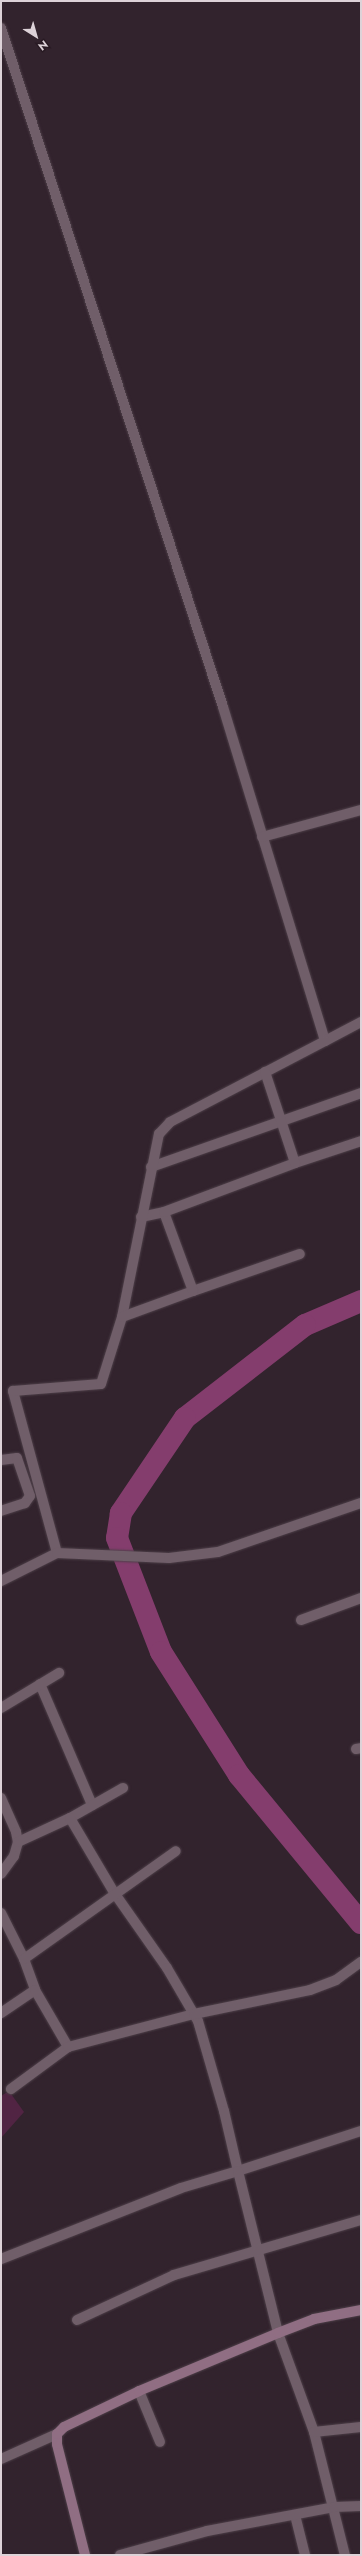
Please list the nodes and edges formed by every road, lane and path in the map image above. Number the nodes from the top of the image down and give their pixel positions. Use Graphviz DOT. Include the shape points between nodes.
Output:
graph roads {
  1 [pos="1,28"];
  2 [pos="361,810"];
  3 [pos="262,837"];
  4 [pos="361,1022"];
  5 [pos="325,1041"];
  6 [pos="265,1072"];
  7 [pos="361,1093"];
  8 [pos="281,1121"];
  9 [pos="361,1141"];
  10 [pos="295,1163"];
  11 [pos="151,1167"];
  12 [pos="164,1212"];
  13 [pos="141,1217"];
  14 [pos="300,1254"];
  15 [pos="193,1290"];
  16 [pos="122,1317"];
  17 [pos="1,1460"];
  18 [pos="361,1502"];
  19 [pos="1,1511"];
  20 [pos="57,1553"];
  21 [pos="1,1582"];
  22 [pos="361,1598"];
  23 [pos="301,1620"];
  24 [pos="59,1673"];
  25 [pos="40,1684"];
  26 [pos="1,1708"];
  27 [pos="123,1788"];
  28 [pos="1,1798"];
  29 [pos="92,1805"];
  30 [pos="70,1818"];
  31 [pos="18,1842"];
  32 [pos="176,1851"];
  33 [pos="1,1874"];
  34 [pos="114,1894"];
  35 [pos="1,1913"];
  36 [pos="24,1959"];
  37 [pos="361,1962"];
  38 [pos="35,1990"];
  39 [pos="1,2012"];
  40 [pos="194,2014"];
  41 [pos="68,2047"];
  42 [pos="11,2089"];
  43 [pos="361,2131"];
  44 [pos="238,2171"];
  45 [pos="361,2220"];
  46 [pos="257,2249"];
  47 [pos="1,2259"];
  48 [pos="361,2310"];
  49 [pos="77,2320"];
  50 [pos="278,2333"];
  51 [pos="139,2391"];
  52 [pos="361,2427"];
  53 [pos="314,2432"];
  54 [pos="57,2434"];
  55 [pos="160,2442"];
  56 [pos="1,2459"];
  57 [pos="361,2506"];
  58 [pos="334,2507"];
  59 [pos="295,2515"];
  60 [pos="85,2555"];
  61 [pos="120,2555"];
  62 [pos="305,2555"];
  63 [pos="346,2555"];
  1 -- 3 [label="street" via="220,699"];
  2 -- 3 [label="street"];
  3 -- 5 [label="street"];
  4 -- 5 [label="street"];
  5 -- 6 [label="street"];
  6 -- 8 [label="street"];
  6 -- 11 [label="street" via="170,1122 159,1134"];
  7 -- 8 [label="street"];
  8 -- 10 [label="street"];
  8 -- 11 [label="street"];
  9 -- 10 [label="street"];
  10 -- 12 [label="street"];
  11 -- 13 [label="street"];
  12 -- 13 [label="street"];
  12 -- 15 [label="street"];
  13 -- 16 [label="street"];
  14 -- 15 [label="street"];
  15 -- 16 [label="street"];
  16 -- 20 [label="street" via="101,1384 13,1391"];
  17 -- 19 [label="street" via="17,1458 30,1496 25,1503"];
  18 -- 20 [label="street" via="218,1552 169,1558"];
  20 -- 21 [label="street"];
  22 -- 23 [label="street"];
  24 -- 25 [label="street"];
  25 -- 26 [label="street"];
  25 -- 29 [label="street"];
  27 -- 29 [label="street"];
  28 -- 31 [label="street"];
  29 -- 30 [label="street"];
  30 -- 31 [label="street"];
  30 -- 34 [label="street"];
  31 -- 33 [label="street" via="14,1856"];
  32 -- 34 [label="street"];
  34 -- 36 [label="street"];
  34 -- 40 [label="street" via="167,1968"];
  35 -- 36 [label="street"];
  36 -- 38 [label="street"];
  37 -- 40 [label="street" via="336,1980 310,1990"];
  38 -- 39 [label="street"];
  38 -- 41 [label="street"];
  40 -- 41 [label="street"];
  40 -- 44 [label="street" via="224,2111"];
  41 -- 42 [label="street"];
  43 -- 44 [label="street"];
  44 -- 46 [label="street"];
  44 -- 47 [label="street" via="181,2188"];
  45 -- 46 [label="street"];
  46 -- 49 [label="street" via="174,2275"];
  46 -- 50 [label="street"];
  48 -- 50 [label="street" via="314,2319"];
  50 -- 51 [label="street"];
  50 -- 53 [label="street"];
  51 -- 54 [label="street" via="64,2427"];
  51 -- 55 [label="street"];
  52 -- 53 [label="street"];
  53 -- 58 [label="street"];
  54 -- 56 [label="street"];
  54 -- 60 [label="street" via="57,2444"];
  57 -- 58 [label="street"];
  58 -- 59 [label="street"];
  58 -- 63 [label="street"];
  59 -- 61 [label="street" via="207,2531"];
  59 -- 62 [label="street"];
}
